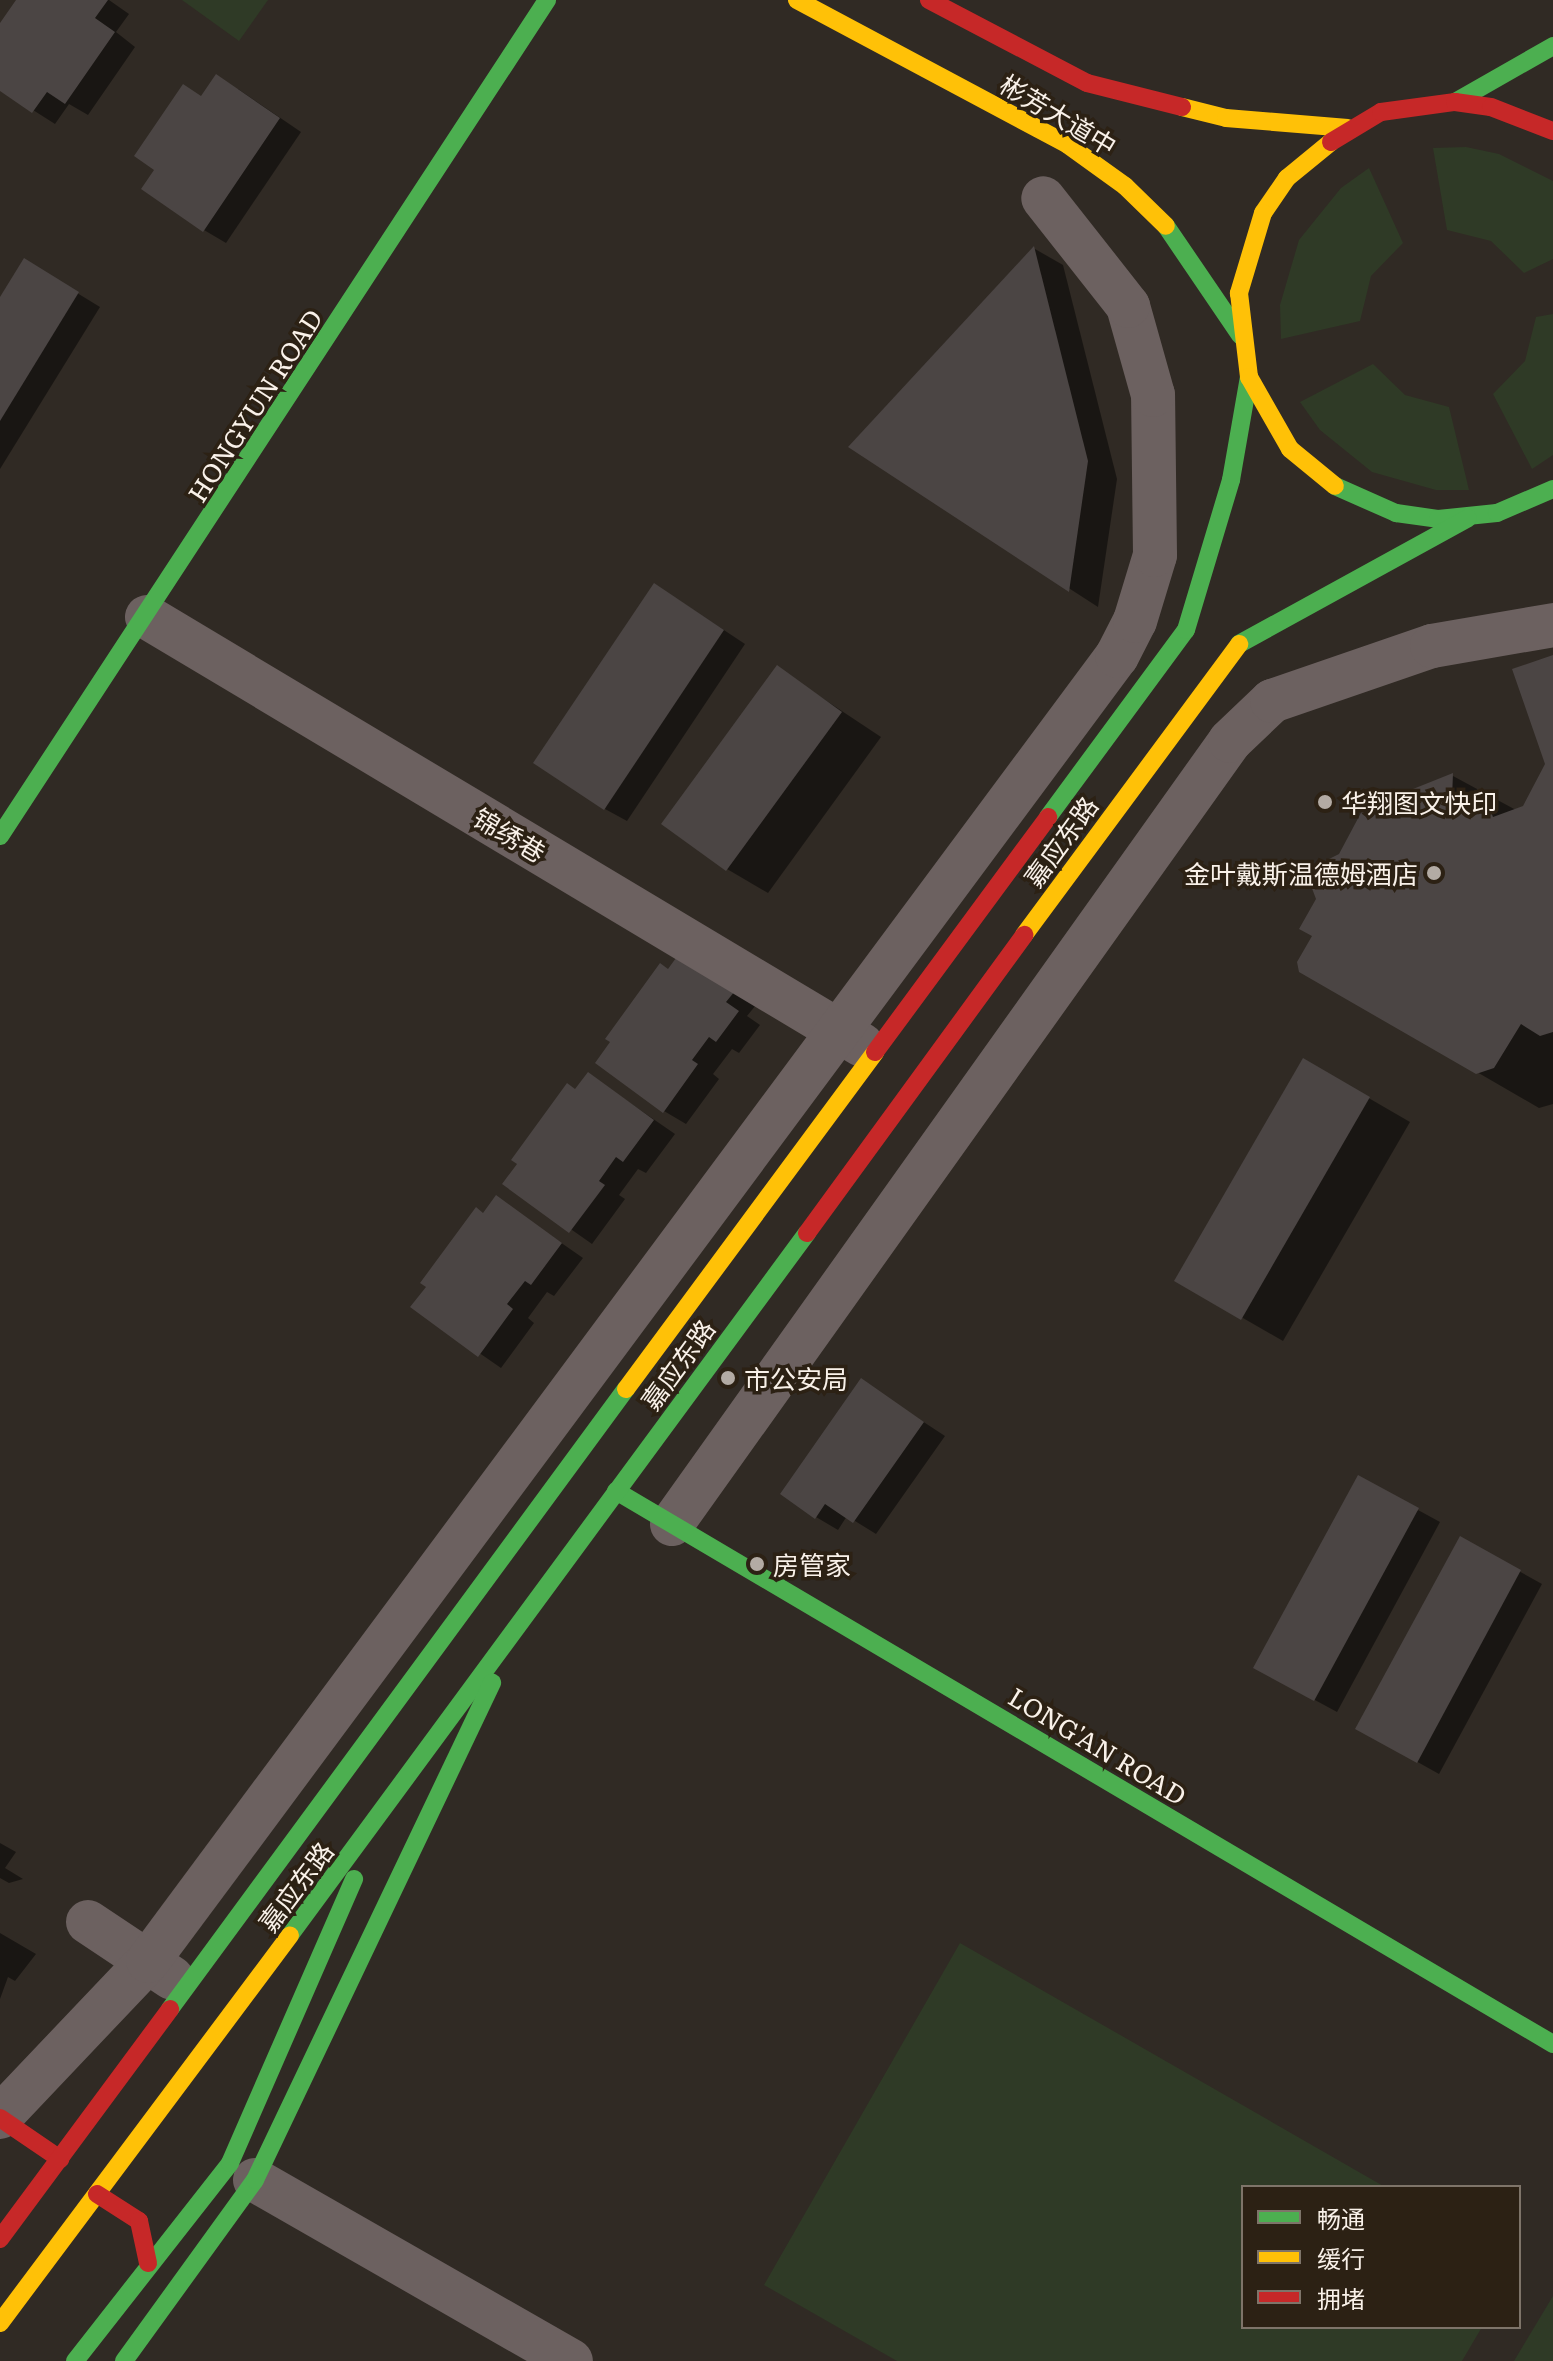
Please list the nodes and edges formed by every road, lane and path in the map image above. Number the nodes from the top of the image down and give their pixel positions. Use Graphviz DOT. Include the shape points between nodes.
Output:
graph roads {
  1 [pos="547,0"];
  2 [pos="797,0"];
  3 [pos="955,6"];
  4 [pos="1553,46"];
  5 [pos="1455,102"];
  6 [pos="1348,128"];
  7 [pos="1553,131"];
  8 [pos="1043,198"];
  9 [pos="1240,335"];
  10 [pos="1249,377"];
  11 [pos="1553,489"];
  12 [pos="1526,503"];
  13 [pos="1553,504"];
  14 [pos="1468,518"];
  15 [pos="147,617"];
  16 [pos="1553,625"];
  17 [pos="0,836"];
  18 [pos="856,1041"];
  19 [pos="616,1491"];
  20 [pos="672,1524"];
  21 [pos="513,1637"];
  22 [pos="384,1811"];
  23 [pos="88,1922"];
  24 [pos="148,1961"];
  25 [pos="188,1988"];
  26 [pos="1553,2044"];
  27 [pos="0,2118"];
  28 [pos="60,2159"];
  29 [pos="255,2180"];
  30 [pos="97,2194"];
  31 [pos="0,2239"];
  32 [pos="148,2263"];
  33 [pos="0,2323"];
  34 [pos="75,2361"];
  35 [pos="124,2361"];
  36 [pos="571,2361"];
  1 -- 15 [label="main road, HONGYUN ROAD"];
  2 -- 9 [label="main road, 彬芳大道中" via="1068,145 1125,186 1179,239"];
  3 -- 6 [label="main road, 彬芳大道中" via="1087,83 1226,118"];
  4 -- 5 [label="main road"];
  5 -- 6 [label="main road" via="1381,112"];
  5 -- 7 [label="main road" via="1491,107"];
  6 -- 9 [label="main road" via="1287,178 1263,213 1239,293"];
  8 -- 18 [label="street" via="1128,306 1153,395 1155,555 1135,621 1117,656"];
  9 -- 10 [label="main road"];
  10 -- 14 [label="main road" via="1290,449 1321,477 1357,499 1396,513"];
  10 -- 18 [label="main road, 嘉应东路" via="1228,493 1186,630"];
  11 -- 12 [label="main road"];
  12 -- 13 [label="main road"];
  12 -- 14 [label="main road"];
  14 -- 19 [label="main road, 嘉应东路" via="1234,647"];
  15 -- 17 [label="main road, HONGYUN ROAD"];
  15 -- 18 [label="street, 锦绣巷"];
  16 -- 20 [label="street" via="1432,646 1272,701 1230,741"];
  18 -- 24 [label="street"];
  18 -- 25 [label="main road, 嘉应东路"];
  19 -- 20 [label="main road, LONG'AN ROAD"];
  19 -- 21 [label="main road, 嘉应东路"];
  20 -- 26 [label="main road, LONG'AN ROAD"];
  21 -- 22 [label="main road, 嘉应东路"];
  21 -- 29 [label="main road"];
  22 -- 30 [label="main road, 嘉应东路"];
  22 -- 32 [label="main road" via="230,2163"];
  23 -- 24 [label="street"];
  24 -- 25 [label="street"];
  24 -- 27 [label="street"];
  25 -- 28 [label="main road, 嘉应东路"];
  27 -- 28 [label="main road"];
  28 -- 31 [label="main road, 嘉应东路"];
  29 -- 35 [label="main road"];
  29 -- 36 [label="street"];
  30 -- 32 [label="main road" via="139,2221"];
  30 -- 33 [label="main road, 嘉应东路"];
  32 -- 34 [label="main road"];
}
